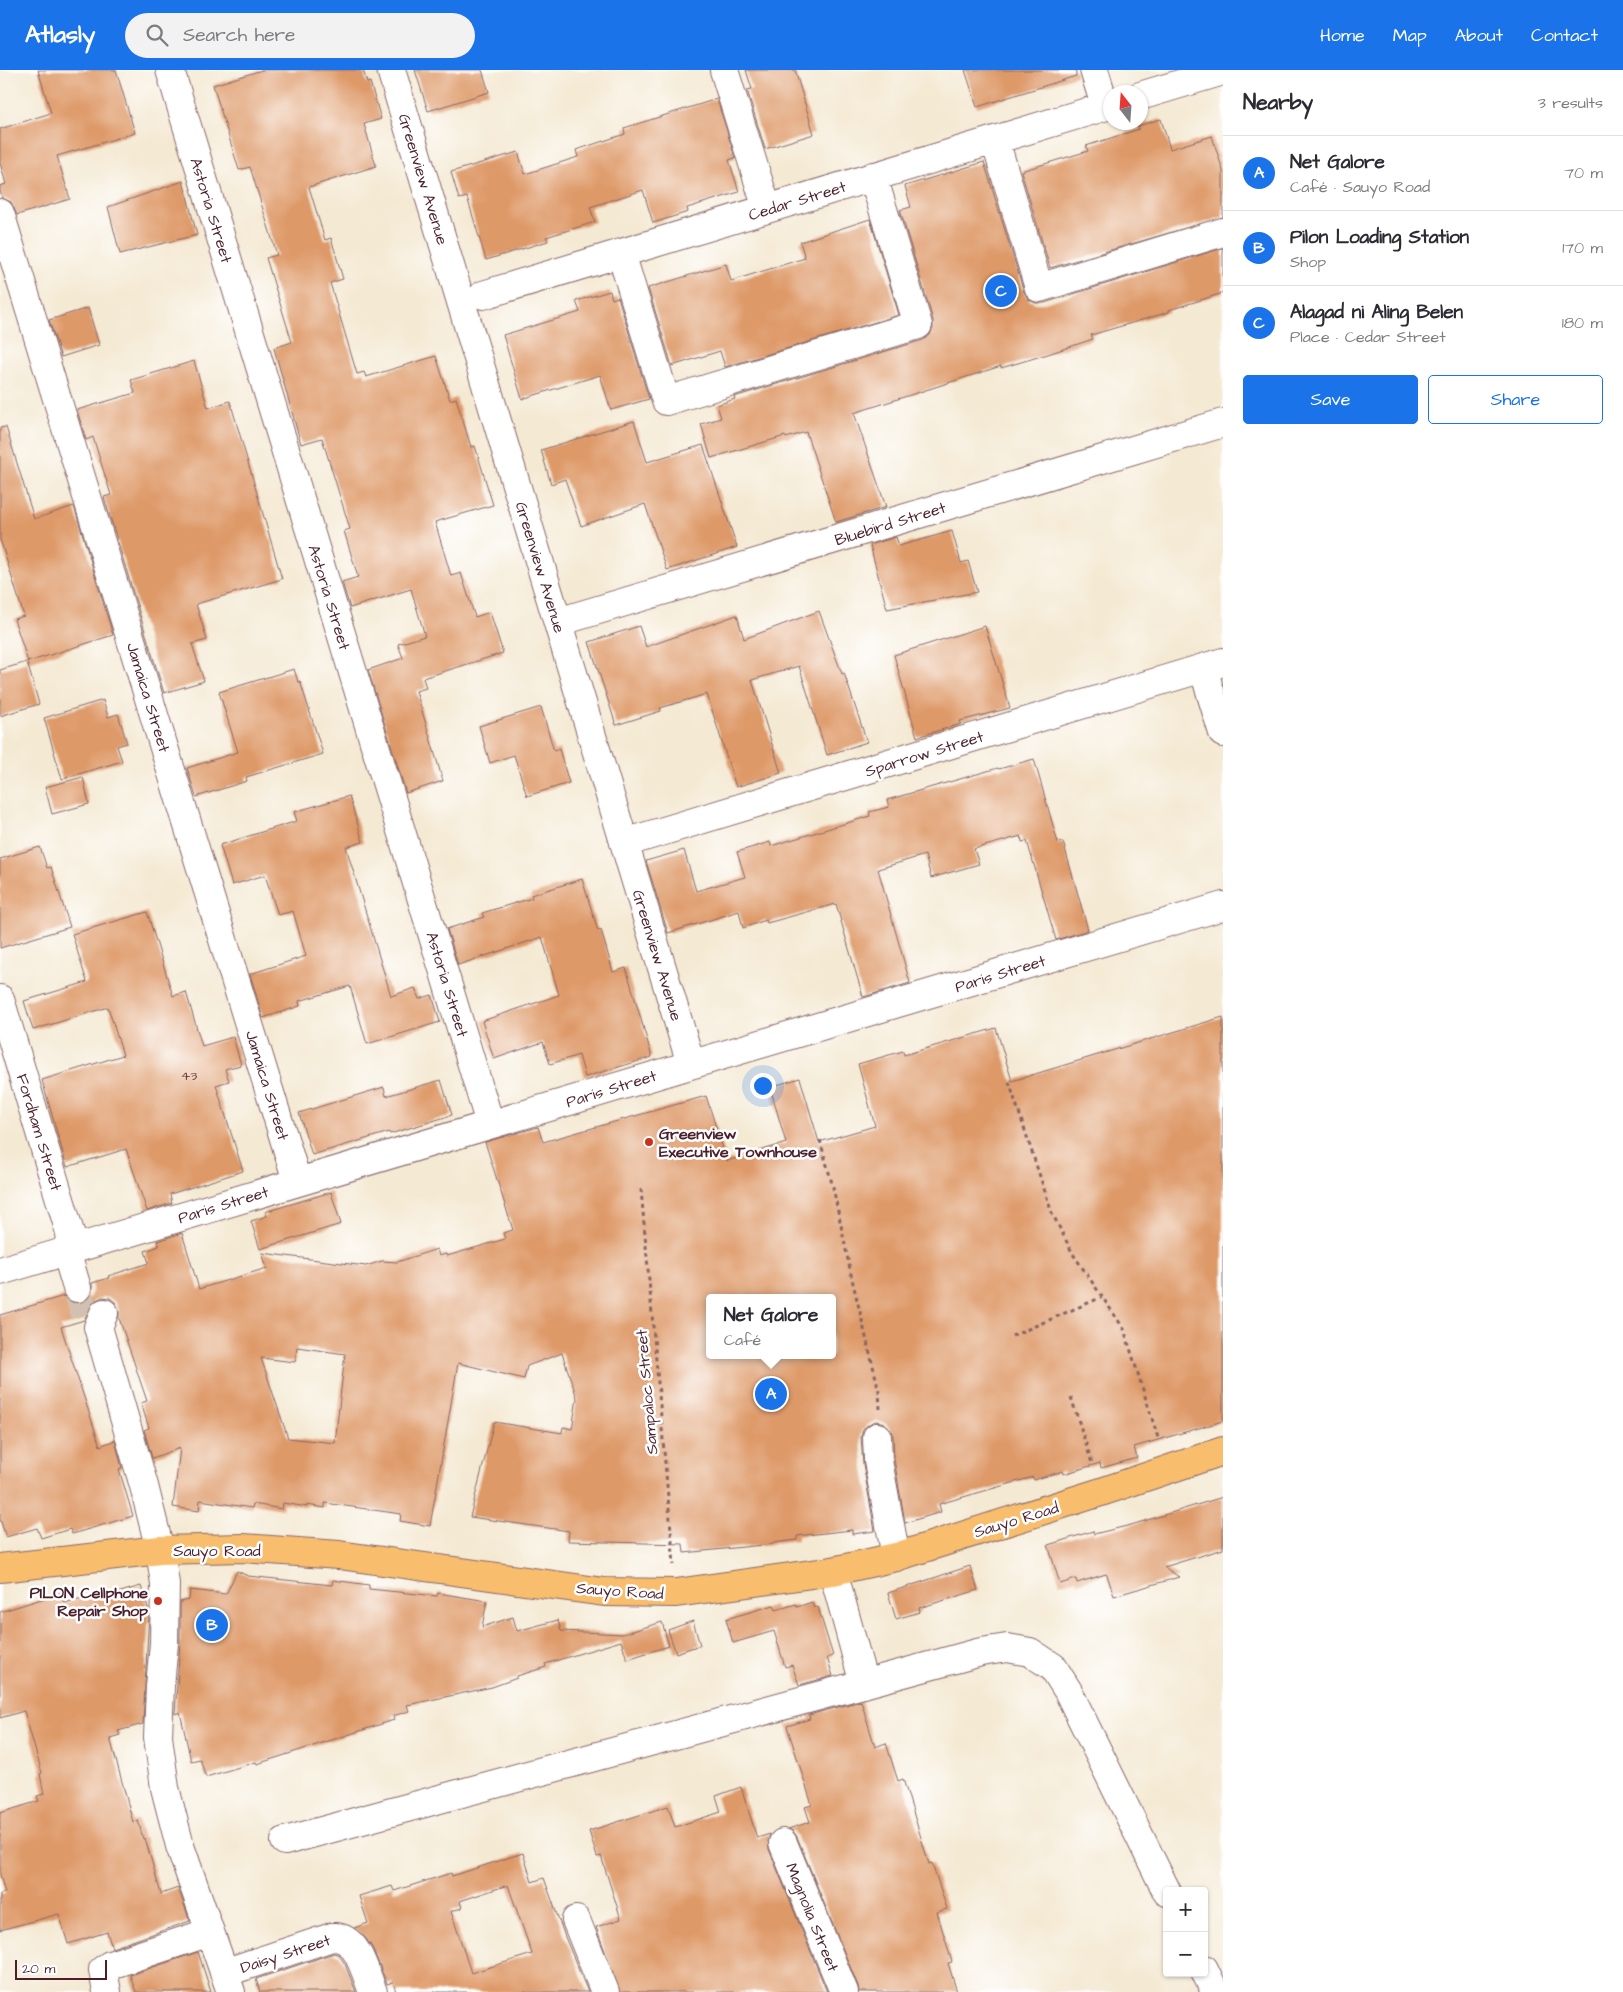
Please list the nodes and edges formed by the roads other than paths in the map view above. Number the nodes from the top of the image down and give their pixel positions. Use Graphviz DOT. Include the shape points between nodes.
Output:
graph roads {
  1 [pos="170,70"];
  2 [pos="391,70"];
  3 [pos="724,70"];
  4 [pos="1094,70"];
  5 [pos="1223,70"];
  6 [pos="1103,93"];
  7 [pos="1148,93"];
  8 [pos="1103,108"];
  9 [pos="995,140"];
  10 [pos="873,176"];
  11 [pos="767,209"];
  12 [pos="0,214"];
  13 [pos="1223,232"];
  14 [pos="621,253"];
  15 [pos="484,295"];
  16 [pos="1223,423"];
  17 [pos="558,622"];
  18 [pos="1213,665"];
  19 [pos="1223,734"];
  20 [pos="624,843"];
  21 [pos="1223,906"];
  22 [pos="0,999"];
  23 [pos="691,1064"];
  24 [pos="490,1124"];
  25 [pos="297,1181"];
  26 [pos="74,1244"];
  27 [pos="0,1271"];
  28 [pos="86,1285"];
  29 [pos="96,1320"];
  30 [pos="877,1437"];
  31 [pos="1223,1451"];
  32 [pos="160,1550"];
  33 [pos="896,1557"];
  34 [pos="0,1568"];
  35 [pos="833,1571"];
  36 [pos="864,1684"];
  37 [pos="286,1841"];
  38 [pos="783,1843"];
  39 [pos="1165,1887"];
  40 [pos="576,1920"];
  41 [pos="210,1932"];
  42 [pos="1208,1977"];
  43 [pos="228,1983"];
  44 [pos="107,1992"];
  45 [pos="373,1992"];
  46 [pos="605,1992"];
  47 [pos="844,1992"];
  48 [pos="1215,1992"];
  1 -- 24 [label="street, Astoria Street"];
  2 -- 17 [label="street, Greenview Avenue"];
  3 -- 11 [label="street"];
  4 -- 6 [label="street"];
  5 -- 7 [label="street"];
  8 -- 9 [label="street, Cedar Street"];
  9 -- 10 [label="street, Cedar Street"];
  9 -- 13 [label="street" via="1039,288"];
  10 -- 11 [label="street, Cedar Street"];
  10 -- 14 [label="street" via="918,325 666,401"];
  11 -- 14 [label="street, Cedar Street"];
  12 -- 25 [label="street, Jamaica Street"];
  14 -- 15 [label="street, Cedar Street"];
  16 -- 17 [label="street, Bluebird Street"];
  17 -- 20 [label="street, Greenview Avenue"];
  18 -- 19 [label="street"];
  18 -- 20 [label="street, Sparrow Street"];
  20 -- 23 [label="street, Greenview Avenue"];
  21 -- 23 [label="street, Paris Street"];
  22 -- 26 [label="street, Fordham Street"];
  23 -- 24 [label="street, Paris Street"];
  24 -- 25 [label="street, Paris Street"];
  25 -- 26 [label="street, Paris Street"];
  26 -- 27 [label="street, Paris Street"];
  26 -- 28 [label="street, Fordham Street"];
  29 -- 32 [label="street"];
  30 -- 33 [label="street" via="878,1461"];
  31 -- 33 [label="main road, Sauyo Road"];
  32 -- 34 [label="main road, Sauyo Road"];
  32 -- 35 [label="main road, Sauyo Road" via="244,1548 339,1555 604,1592 676,1593"];
  32 -- 41 [label="street" via="165,1584 158,1737 180,1846"];
  33 -- 35 [label="main road, Sauyo Road"];
  35 -- 36 [label="street"];
  36 -- 37 [label="street"];
  36 -- 39 [label="street" via="1007,1648 1030,1652 1053,1667 1068,1691"];
  38 -- 47 [label="street, Magnolia Street"];
  40 -- 46 [label="street"];
  41 -- 43 [label="street"];
  41 -- 44 [label="street" via="110,1965 103,1970"];
  42 -- 48 [label="street"];
  43 -- 45 [label="street, Daisy Street" via="340,1936 350,1941"];
}
